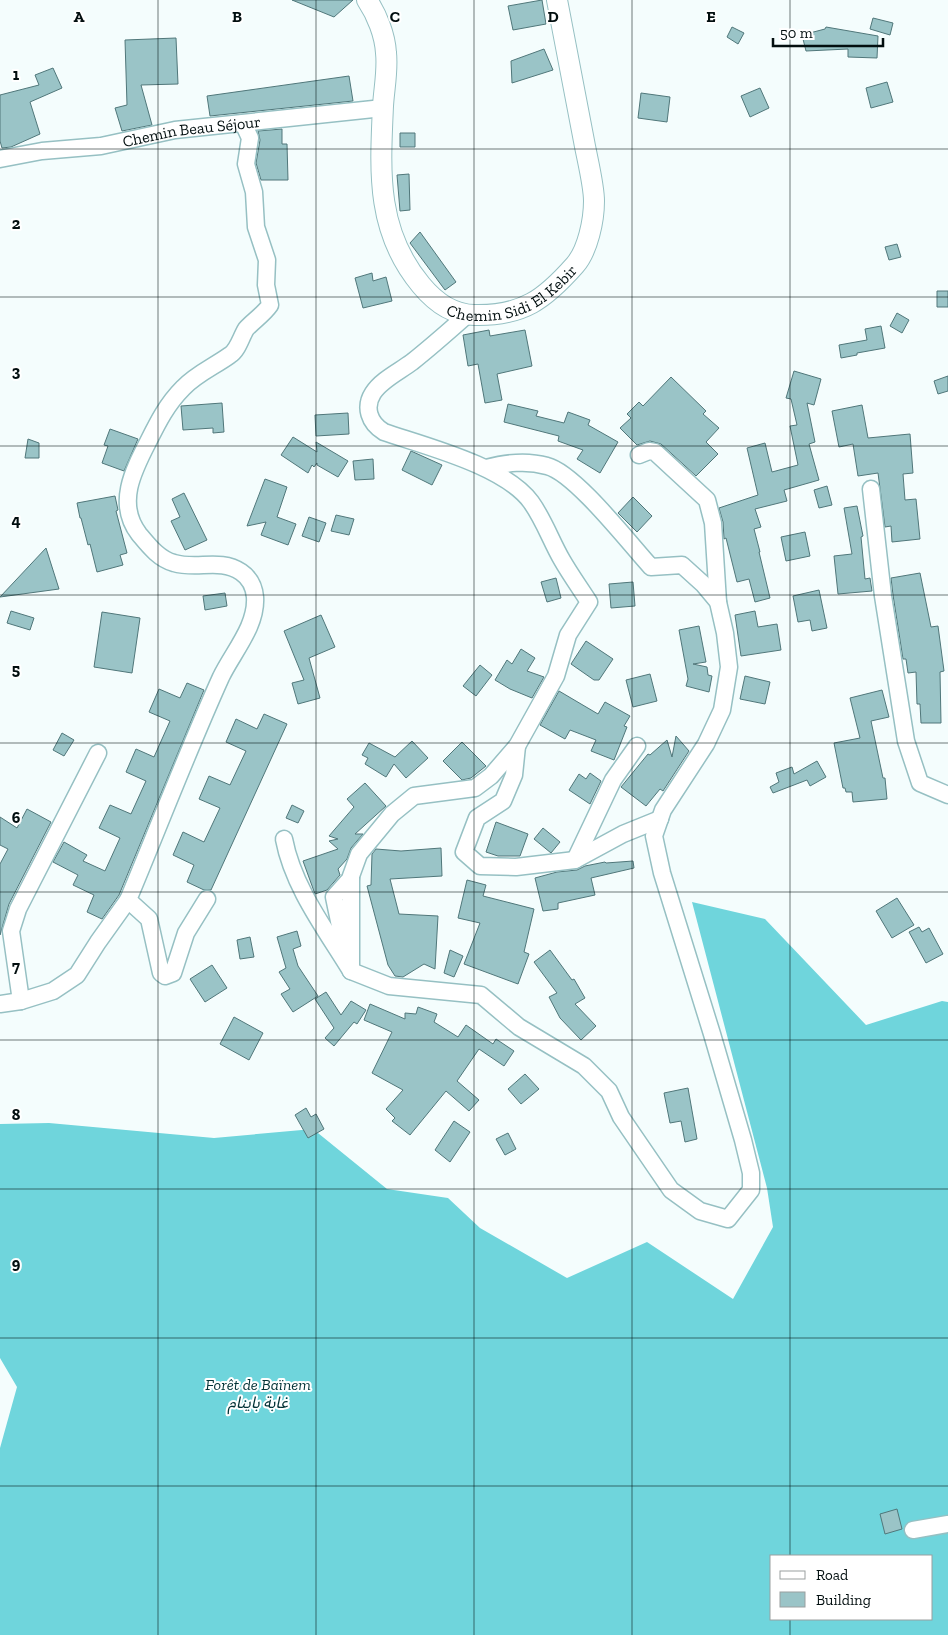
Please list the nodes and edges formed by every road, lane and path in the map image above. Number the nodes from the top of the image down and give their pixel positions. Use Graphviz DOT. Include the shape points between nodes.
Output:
graph roads {
  1 [pos="367,0"];
  2 [pos="557,0"];
  3 [pos="383,108"];
  4 [pos="243,123"];
  5 [pos="0,159"];
  6 [pos="468,315"];
  7 [pos="638,456"];
  8 [pos="486,468"];
  9 [pos="871,489"];
  10 [pos="718,602"];
  11 [pos="517,746"];
  12 [pos="637,746"];
  13 [pos="98,753"];
  14 [pos="948,795"];
  15 [pos="660,819"];
  16 [pos="284,839"];
  17 [pos="575,860"];
  18 [pos="207,899"];
  19 [pos="128,900"];
  20 [pos="350,971"];
  21 [pos="21,1001"];
  22 [pos="0,1004"];
  23 [pos="948,1524"];
  24 [pos="913,1530"];
  1 -- 3 [label="street, Chemin Sidi El Kebir" via="380,26 386,53"];
  2 -- 6 [label="street, Chemin Sidi El Kebir" via="594,200 590,235 580,260 556,287 537,301 507,312"];
  3 -- 4 [label="street, Chemin Beau Séjour"];
  3 -- 6 [label="street, Chemin Sidi El Kebir" via="382,192 386,220 396,248 427,292 446,308"];
  4 -- 5 [label="street, Chemin Beau Séjour" via="175,130 101,146 42,151"];
  4 -- 19 [label="street" via="250,138 246,164 254,192 256,227 267,260 266,286 270,305 247,328 232,354 185,386 167,406 132,472 127,497 128,510 138,533 162,558 183,565 233,567 248,577 253,586 255,606 249,626 222,676"];
  6 -- 8 [label="street" via="377,387 370,399 368,412 374,424 384,432"];
  7 -- 10 [label="street" via="654,452 707,500 713,523"];
  8 -- 10 [label="street" via="520,462 549,466 568,477 651,567 682,565"];
  8 -- 11 [label="street" via="530,501 589,602 568,635 556,676"];
  9 -- 14 [label="street" via="883,596 906,741 920,783"];
  10 -- 15 [label="street" via="726,633 729,667 722,710 706,744"];
  11 -- 17 [label="street" via="514,775 503,801 477,818 464,852 480,866 516,868"];
  11 -- 20 [label="street" via="491,776 475,788 414,796 392,814 370,839 359,854 351,878 334,897"];
  12 -- 17 [label="street" via="612,780"];
  13 -- 21 [label="street" via="18,909 11,931"];
  15 -- 17 [label="street" via="623,834"];
  15 -- 20 [label="street" via="654,836 662,873 751,1173 751,1190 728,1219 700,1211 672,1190 621,1117 609,1091 584,1066 519,1027 481,995 389,986"];
  16 -- 20 [label="street" via="310,904"];
  18 -- 19 [label="street" via="186,933 173,973 169,976 161,973 149,919"];
  19 -- 21 [label="street" via="77,975 53,991"];
  21 -- 22 [label="street"];
  23 -- 24 [label="street"];
}
